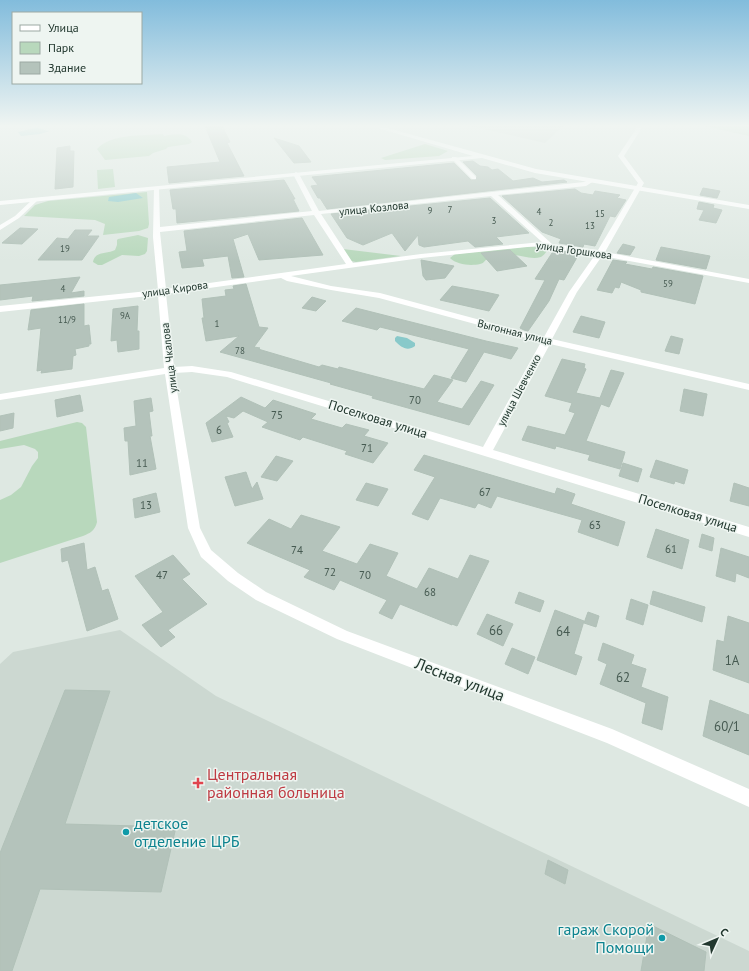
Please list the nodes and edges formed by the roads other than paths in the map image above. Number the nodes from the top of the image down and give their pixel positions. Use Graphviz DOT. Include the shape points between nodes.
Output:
graph roads {
  1 [pos="323,171"];
  2 [pos="467,171"];
  3 [pos="537,171"];
  4 [pos="632,171"];
  5 [pos="296,174"];
  6 [pos="474,178"];
  7 [pos="591,181"];
  8 [pos="156,188"];
  9 [pos="637,188"];
  10 [pos="494,195"];
  11 [pos="36,200"];
  12 [pos="0,203"];
  13 [pos="749,206"];
  14 [pos="317,214"];
  15 [pos="0,228"];
  16 [pos="157,230"];
  17 [pos="549,245"];
  18 [pos="600,253"];
  19 [pos="350,265"];
  20 [pos="281,275"];
  21 [pos="749,281"];
  22 [pos="161,292"];
  23 [pos="0,309"];
  24 [pos="546,340"];
  25 [pos="168,370"];
  26 [pos="749,387"];
  27 [pos="0,396"];
  28 [pos="486,452"];
  29 [pos="194,528"];
  30 [pos="749,532"];
  31 [pos="749,798"];
  1 -- 5 [label="street"];
  2 -- 6 [label="street"];
  3 -- 7 [label="street"];
  4 -- 9 [label="street" via="641,183"];
  5 -- 8 [label="street"];
  5 -- 14 [label="street"];
  7 -- 9 [label="street"];
  7 -- 10 [label="street, улица Козлова" via="586,184"];
  8 -- 11 [label="street"];
  8 -- 16 [label="street, улица Чкалова"];
  9 -- 13 [label="street"];
  9 -- 18 [label="street, улица Шевченко"];
  10 -- 14 [label="street, улица Козлова"];
  10 -- 17 [label="street"];
  11 -- 12 [label="street"];
  11 -- 15 [label="street" via="17,218"];
  14 -- 16 [label="street, улица Козлова"];
  14 -- 19 [label="street"];
  16 -- 22 [label="street, улица Чкалова"];
  17 -- 18 [label="street, улица Горшкова"];
  17 -- 19 [label="street, улица Горшкова" via="501,247"];
  18 -- 21 [label="street, улица Горшкова"];
  18 -- 24 [label="street, улица Шевченко" via="573,292"];
  19 -- 20 [label="street, улица Кирова"];
  20 -- 22 [label="street, улица Кирова"];
  20 -- 24 [label="street, Выгонная улица" via="324,287 380,296"];
  22 -- 23 [label="street, улица Кирова"];
  22 -- 25 [label="street, улица Чкалова"];
  24 -- 26 [label="street, Выгонная улица"];
  24 -- 28 [label="street, улица Шевченко"];
  25 -- 27 [label="street, Поселковая улица"];
  25 -- 28 [label="street, Поселковая улица" via="192,369 228,374"];
  25 -- 29 [label="street, улица Чкалова"];
  28 -- 30 [label="street, Поселковая улица"];
  29 -- 31 [label="street, Лесная улица" via="206,552 233,577 261,596 342,635 612,737"];
}
